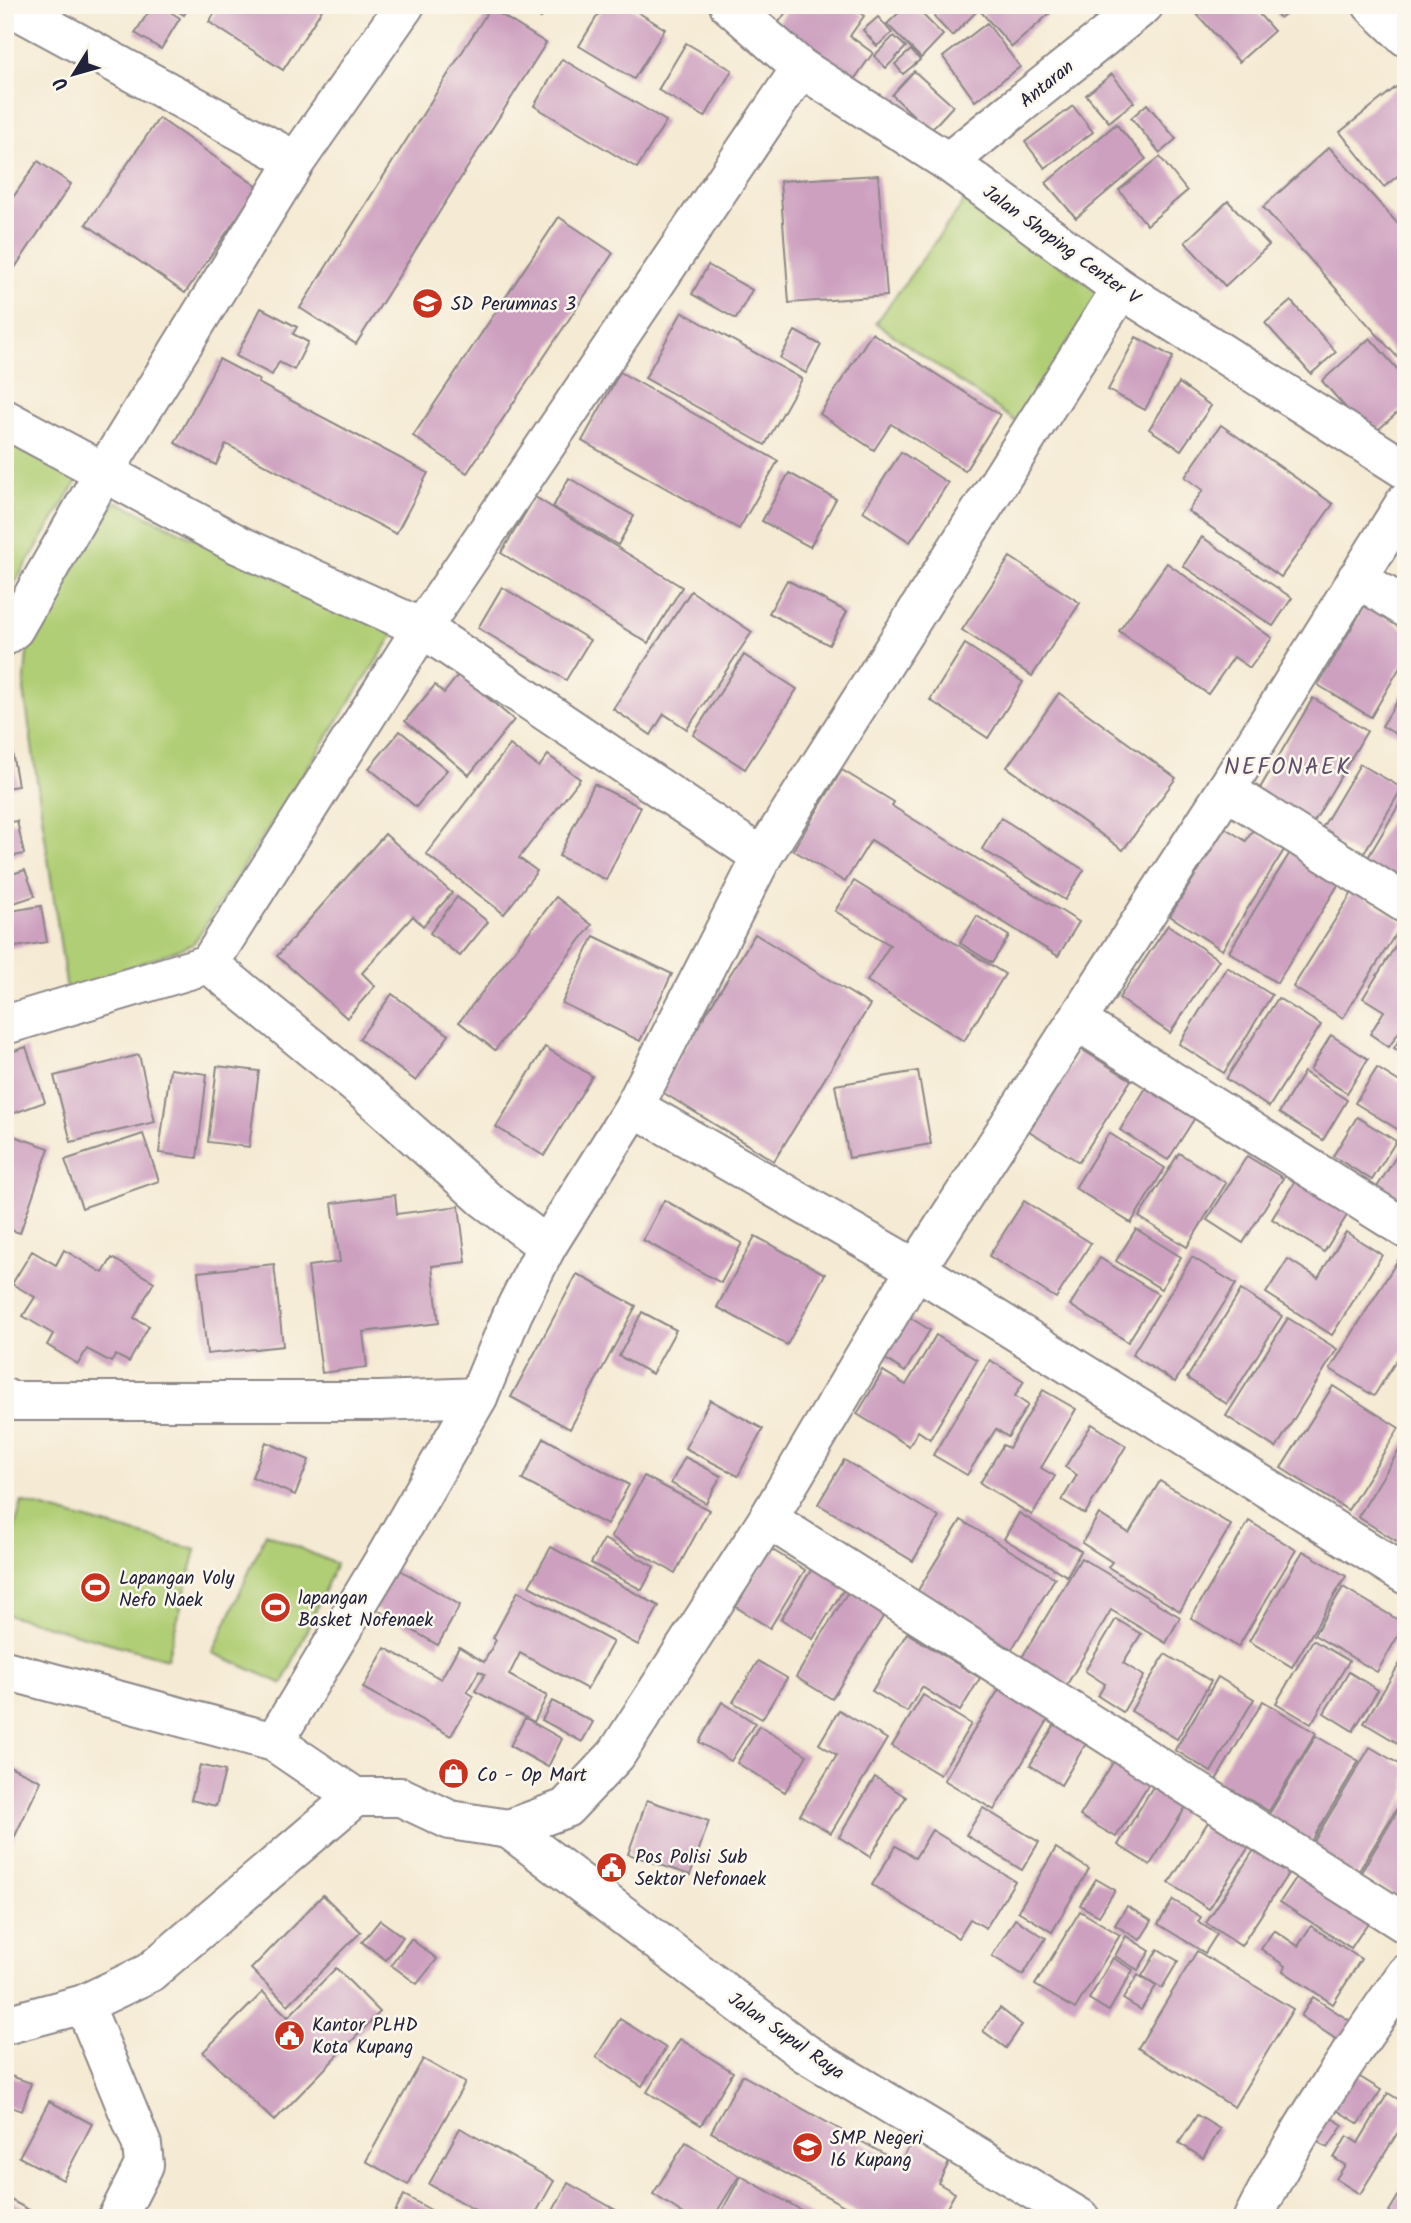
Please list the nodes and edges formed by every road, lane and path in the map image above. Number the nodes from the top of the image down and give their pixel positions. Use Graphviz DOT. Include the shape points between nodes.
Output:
graph roads {
  1 [pos="8,5"];
  2 [pos="405,5"];
  3 [pos="729,5"];
  4 [pos="1144,5"];
  5 [pos="1372,5"];
  6 [pos="1406,37"];
  7 [pos="801,68"];
  8 [pos="296,161"];
  9 [pos="948,162"];
  10 [pos="1121,289"];
  11 [pos="5,419"];
  12 [pos="1406,470"];
  13 [pos="104,472"];
  14 [pos="1406,501"];
  15 [pos="1357,578"];
  16 [pos="1406,608"];
  17 [pos="422,628"];
  18 [pos="5,636"];
  19 [pos="1226,790"];
  20 [pos="762,857"];
  21 [pos="1406,904"];
  22 [pos="209,964"];
  23 [pos="1077,1021"];
  24 [pos="5,1025"];
  25 [pos="634,1107"];
  26 [pos="1406,1228"];
  27 [pos="547,1246"];
  28 [pos="916,1269"];
  29 [pos="478,1397"];
  30 [pos="6,1401"];
  31 [pos="768,1519"];
  32 [pos="1406,1575"];
  33 [pos="5,1670"];
  34 [pos="274,1742"];
  35 [pos="355,1797"];
  36 [pos="509,1829"];
  37 [pos="1406,1924"];
  38 [pos="1406,1974"];
  39 [pos="84,2004"];
  40 [pos="5,2025"];
  41 [pos="124,2216"];
  42 [pos="1080,2218"];
  43 [pos="1253,2218"];
  1 -- 8 [label="street"];
  2 -- 8 [label="street"];
  3 -- 7 [label="street, Jalan Shoping Center V"];
  4 -- 9 [label="street, Antaran"];
  5 -- 6 [label="street"];
  7 -- 9 [label="street, Jalan Shoping Center V"];
  7 -- 17 [label="street"];
  8 -- 13 [label="street"];
  9 -- 10 [label="street, Jalan Shoping Center V"];
  10 -- 12 [label="street, Jalan Shoping Center V"];
  10 -- 20 [label="street"];
  11 -- 13 [label="street"];
  13 -- 17 [label="street" via="239,545"];
  13 -- 18 [label="street" via="14,629"];
  14 -- 15 [label="street"];
  15 -- 16 [label="street"];
  15 -- 19 [label="street"];
  17 -- 20 [label="street"];
  17 -- 22 [label="street"];
  19 -- 21 [label="street"];
  19 -- 23 [label="street"];
  20 -- 25 [label="street"];
  22 -- 24 [label="street"];
  22 -- 27 [label="street" via="370,1096 485,1199"];
  23 -- 26 [label="street"];
  23 -- 28 [label="street"];
  25 -- 27 [label="street"];
  25 -- 28 [label="street"];
  27 -- 29 [label="street"];
  28 -- 31 [label="street"];
  28 -- 32 [label="street"];
  29 -- 30 [label="street"];
  29 -- 34 [label="street"];
  31 -- 36 [label="street" via="616,1755 566,1808"];
  31 -- 37 [label="street"];
  33 -- 34 [label="street"];
  34 -- 35 [label="street"];
  35 -- 36 [label="street" via="401,1797 450,1820"];
  35 -- 39 [label="street" via="149,1973"];
  36 -- 42 [label="street, Jalan Supul Raya" via="805,2053"];
  38 -- 43 [label="street" via="1325,2090"];
  39 -- 40 [label="street"];
  39 -- 41 [label="street" via="142,2145 144,2165"];
}
